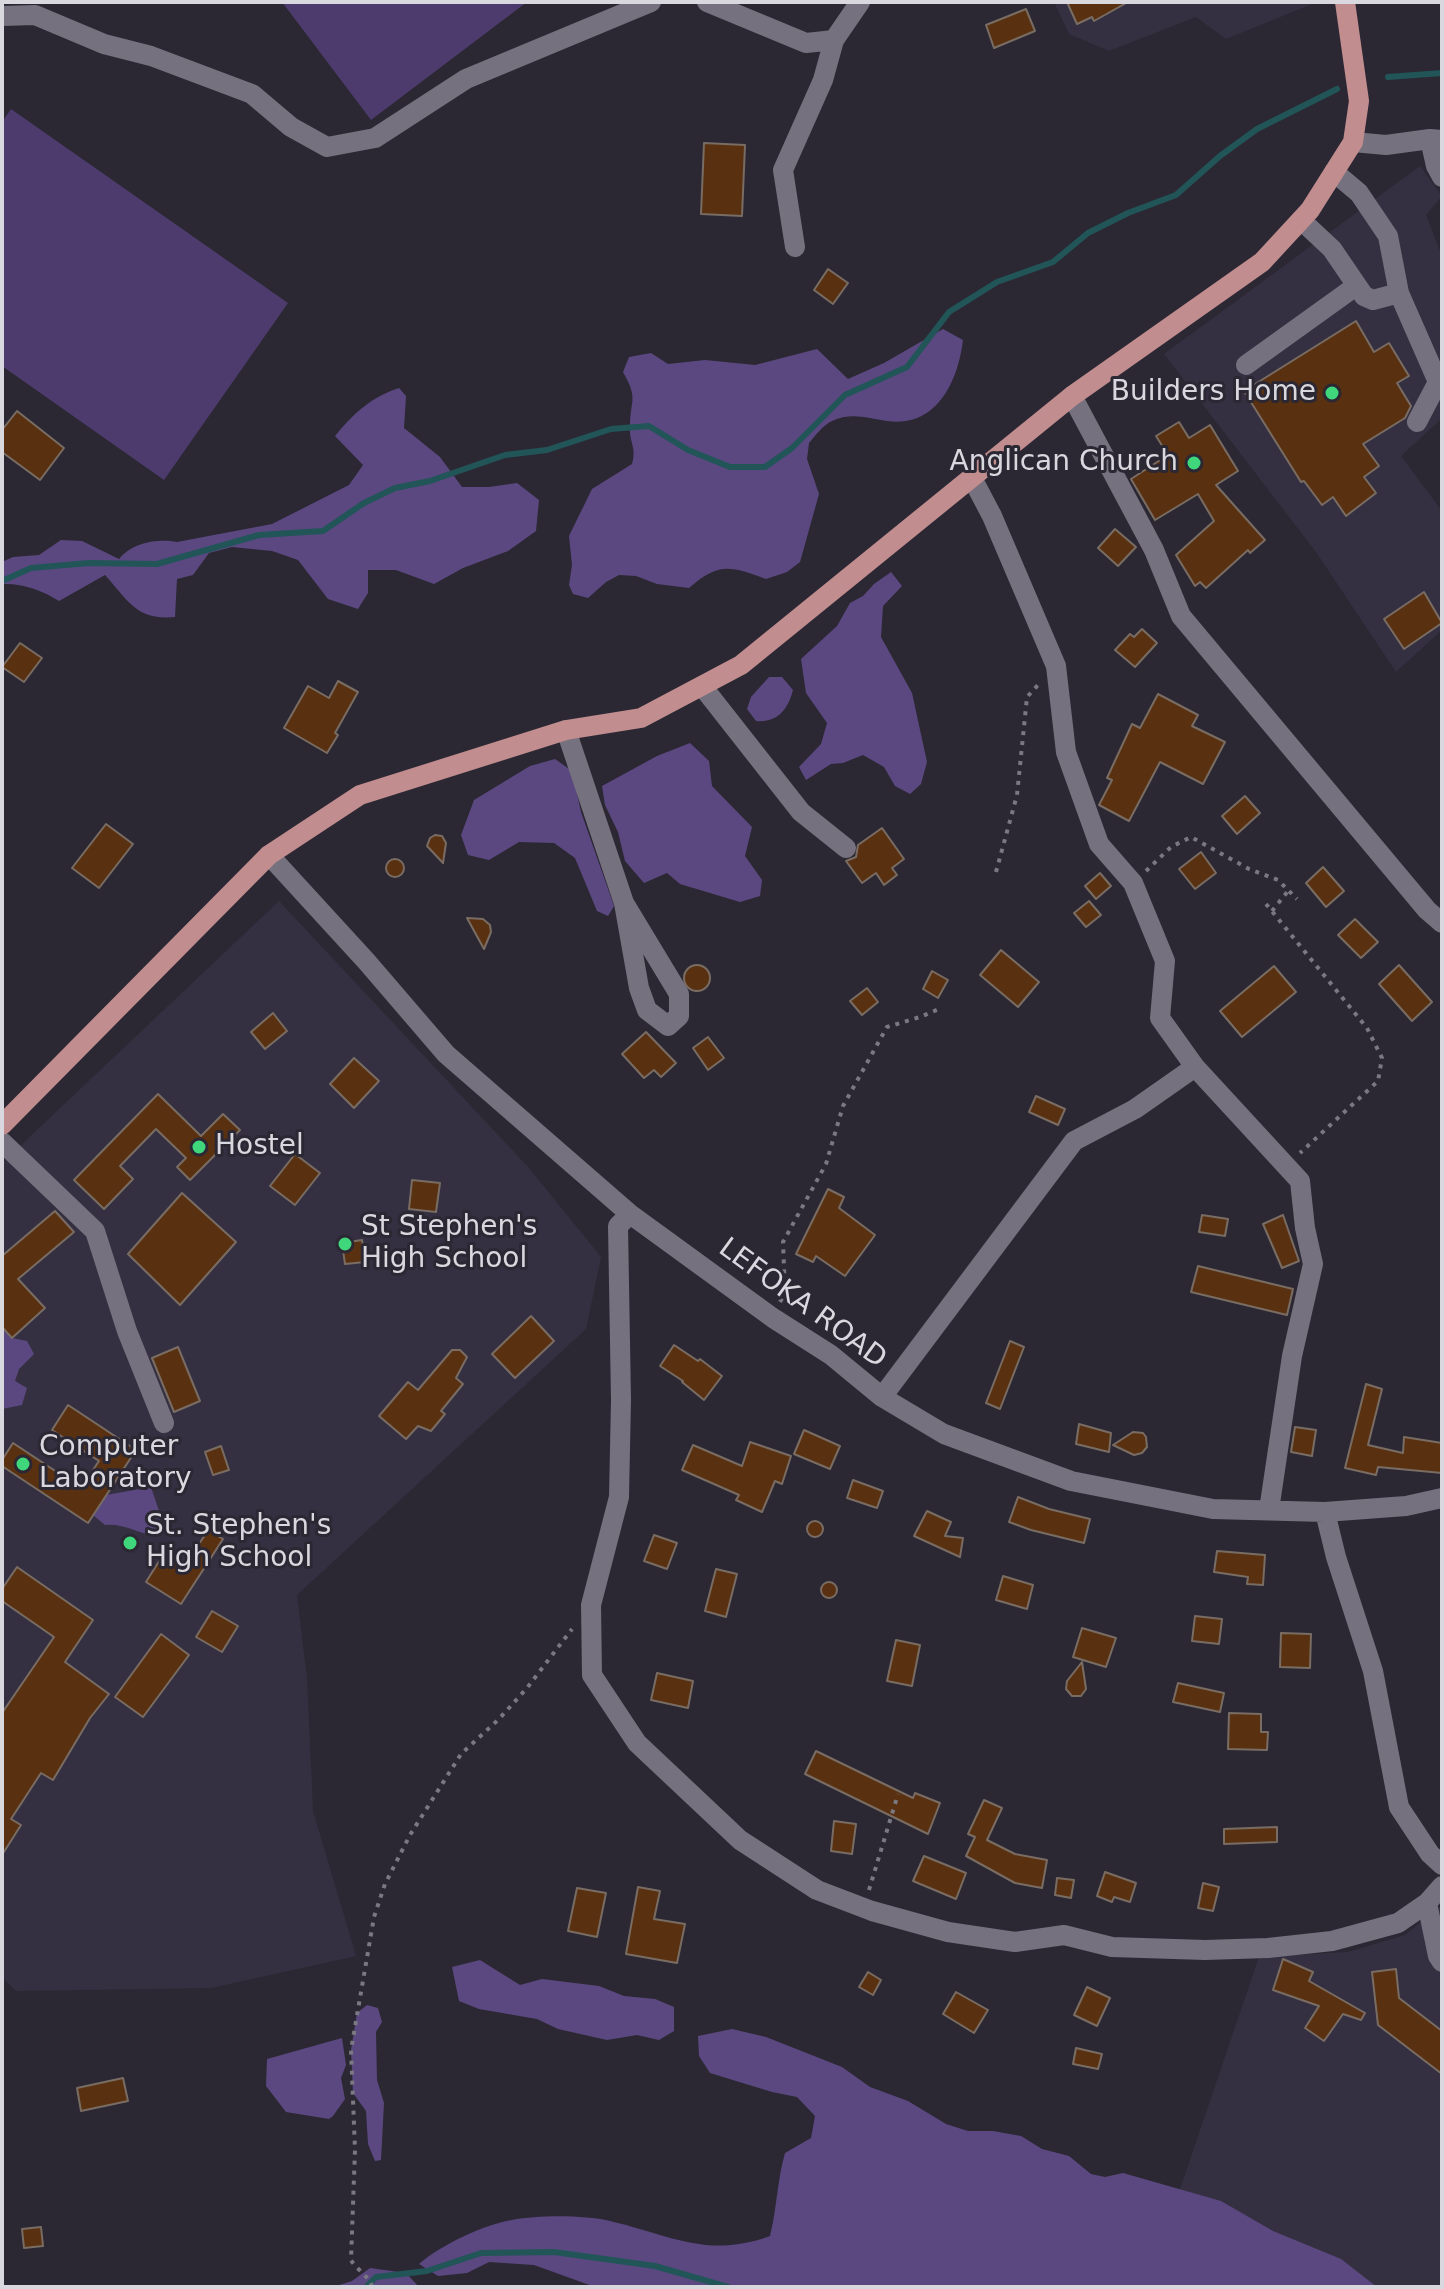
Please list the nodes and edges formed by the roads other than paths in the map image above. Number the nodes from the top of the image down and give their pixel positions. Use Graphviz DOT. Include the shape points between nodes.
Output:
graph roads {
  1 [pos="651,2"];
  2 [pos="707,2"];
  3 [pos="860,2"];
  4 [pos="1345,2"];
  5 [pos="2,16"];
  6 [pos="834,40"];
  7 [pos="1436,140"];
  8 [pos="1353,142"];
  9 [pos="1334,172"];
  10 [pos="1442,177"];
  11 [pos="1301,220"];
  12 [pos="795,247"];
  13 [pos="1356,286"];
  14 [pos="1399,293"];
  15 [pos="1246,365"];
  16 [pos="1072,396"];
  17 [pos="1417,422"];
  18 [pos="972,478"];
  19 [pos="702,686"];
  20 [pos="566,730"];
  21 [pos="846,848"];
  22 [pos="269,855"];
  23 [pos="624,903"];
  24 [pos="1442,923"];
  25 [pos="1195,1067"];
  26 [pos="2,1125"];
  27 [pos="2,1142"];
  28 [pos="630,1214"];
  29 [pos="882,1397"];
  30 [pos="164,1423"];
  31 [pos="1442,1498"];
  32 [pos="1269,1510"];
  33 [pos="1325,1512"];
  34 [pos="1442,1865"];
  35 [pos="1442,1886"];
  36 [pos="1427,1903"];
  37 [pos="1442,1962"];
  1 -- 5 [label="street" via="466,79 375,138 327,147 291,127 252,94 35,15"];
  2 -- 6 [label="street" via="806,43"];
  3 -- 6 [label="street"];
  4 -- 8 [label="main road" via="1359,101"];
  6 -- 12 [label="street" via="823,80 783,170"];
  7 -- 8 [label="street"];
  7 -- 10 [label="street" via="1436,166"];
  8 -- 9 [label="main road"];
  9 -- 11 [label="main road"];
  9 -- 14 [label="street" via="1359,193 1388,236"];
  11 -- 13 [label="street" via="1332,249"];
  11 -- 16 [label="main road" via="1262,262"];
  13 -- 14 [label="street" via="1373,300"];
  13 -- 15 [label="street"];
  14 -- 17 [label="street" via="1438,382"];
  16 -- 18 [label="main road"];
  16 -- 24 [label="street" via="1154,550 1181,616"];
  18 -- 19 [label="main road" via="741,665"];
  18 -- 25 [label="street" via="1056,666 1066,752 1099,844 1133,883 1165,961 1160,1018"];
  19 -- 20 [label="main road" via="641,718"];
  19 -- 21 [label="street" via="801,812"];
  20 -- 22 [label="main road" via="360,795"];
  20 -- 23 [label="street"];
  22 -- 26 [label="main road"];
  22 -- 28 [label="street, LEFOKA ROAD" via="446,1054"];
  23 -- 23 [label="street" via="639,988 647,1010 668,1026 679,1016 679,994"];
  25 -- 29 [label="street" via="1135,1109 1074,1141"];
  25 -- 32 [label="street" via="1300,1181 1313,1264 1292,1356"];
  27 -- 30 [label="street" via="95,1231"];
  28 -- 29 [label="street, LEFOKA ROAD" via="831,1355"];
  28 -- 36 [label="street" via="618,1226 619,1497 591,1605 592,1675 637,1743 740,1840 817,1890 864,1908 948,1932 1015,1942 1064,1935 1112,1947 1268,1948 1332,1941 1398,1923"];
  29 -- 32 [label="street, LEFOKA ROAD" via="944,1434 1071,1481 1213,1509"];
  31 -- 33 [label="street, LEFOKA ROAD"];
  32 -- 33 [label="street, LEFOKA ROAD"];
  33 -- 34 [label="street" via="1373,1671 1399,1807"];
  35 -- 36 [label="street"];
  36 -- 37 [label="street"];
}
